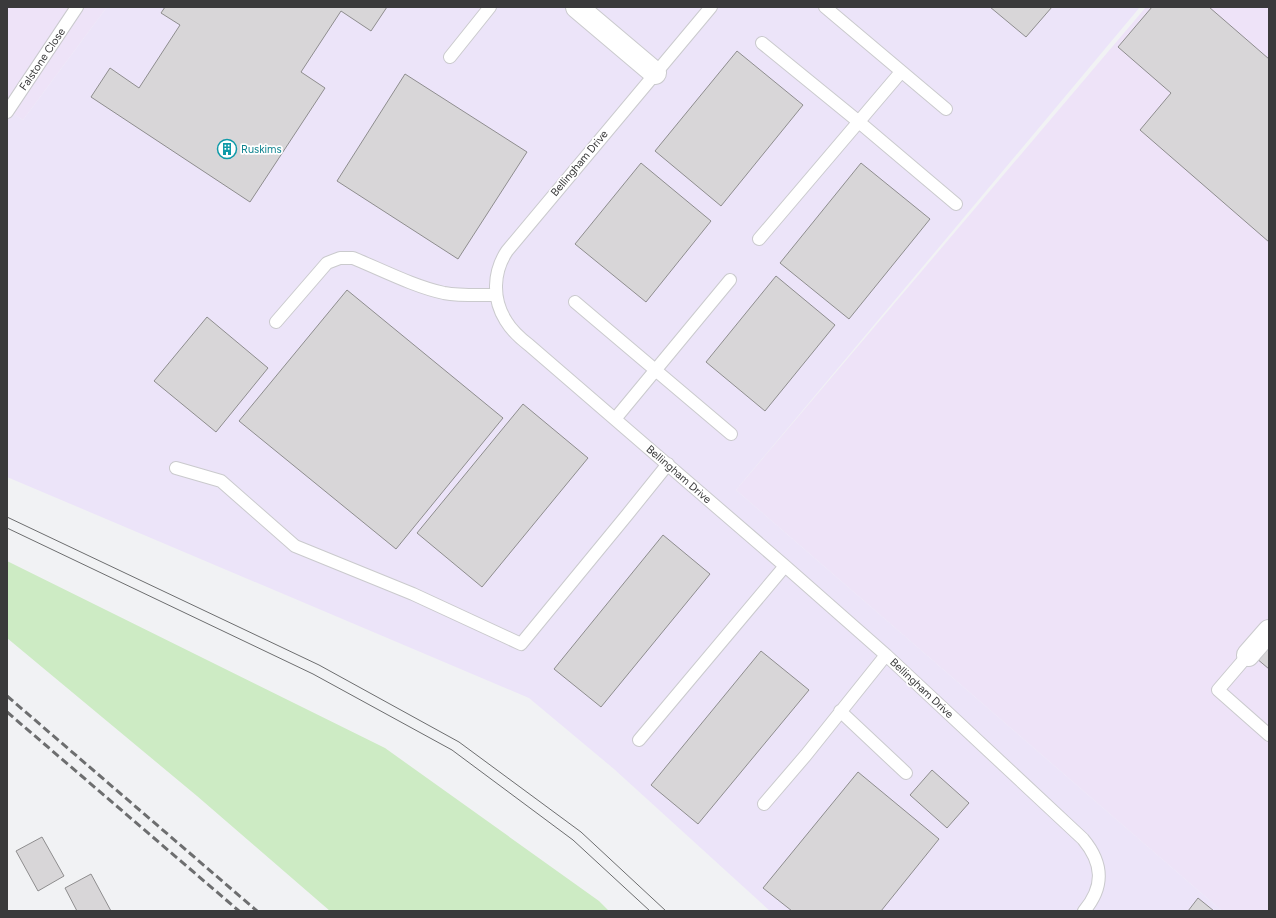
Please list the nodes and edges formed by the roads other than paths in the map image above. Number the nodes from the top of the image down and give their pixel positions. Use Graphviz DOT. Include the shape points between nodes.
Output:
graph roads {
  1 [pos="77,7"];
  2 [pos="490,7"];
  3 [pos="577,7"];
  4 [pos="711,7"];
  5 [pos="825,7"];
  6 [pos="762,43"];
  7 [pos="450,57"];
  8 [pos="901,72"];
  9 [pos="655,73"];
  10 [pos="946,110"];
  11 [pos="7,112"];
  12 [pos="859,122"];
  13 [pos="956,204"];
  14 [pos="759,239"];
  15 [pos="730,280"];
  16 [pos="496,295"];
  17 [pos="575,302"];
  18 [pos="276,322"];
  19 [pos="655,370"];
  20 [pos="615,419"];
  21 [pos="731,434"];
  22 [pos="668,464"];
  23 [pos="176,468"];
  24 [pos="785,566"];
  25 [pos="1269,631"];
  26 [pos="1248,654"];
  27 [pos="886,655"];
  28 [pos="840,711"];
  29 [pos="1269,734"];
  30 [pos="638,740"];
  31 [pos="906,773"];
  32 [pos="764,804"];
  33 [pos="1084,911"];
  1 -- 11 [label="lane, Falstone Close"];
  2 -- 7 [label="lane"];
  3 -- 9 [label="street"];
  4 -- 9 [label="lane, Bellingham Drive"];
  5 -- 8 [label="lane"];
  6 -- 12 [label="lane"];
  8 -- 10 [label="lane"];
  8 -- 12 [label="lane"];
  9 -- 16 [label="lane, Bellingham Drive" via="501,259 497,271"];
  12 -- 13 [label="lane"];
  12 -- 14 [label="lane"];
  15 -- 19 [label="lane"];
  16 -- 18 [label="lane" via="445,293 352,258 340,258 327,263"];
  16 -- 20 [label="lane, Bellingham Drive" via="500,311 514,332"];
  17 -- 19 [label="lane"];
  19 -- 20 [label="lane"];
  19 -- 21 [label="lane"];
  20 -- 22 [label="lane, Bellingham Drive"];
  22 -- 23 [label="lane" via="521,644 413,594 295,546 221,480"];
  22 -- 24 [label="lane, Bellingham Drive"];
  24 -- 27 [label="lane, Bellingham Drive"];
  24 -- 30 [label="lane"];
  25 -- 26 [label="street"];
  26 -- 29 [label="lane" via="1218,690"];
  27 -- 28 [label="lane"];
  27 -- 33 [label="lane, Bellingham Drive" via="1071,827 1091,849 1099,869 1098,882 1095,894"];
  28 -- 31 [label="lane"];
  28 -- 32 [label="lane"];
}
